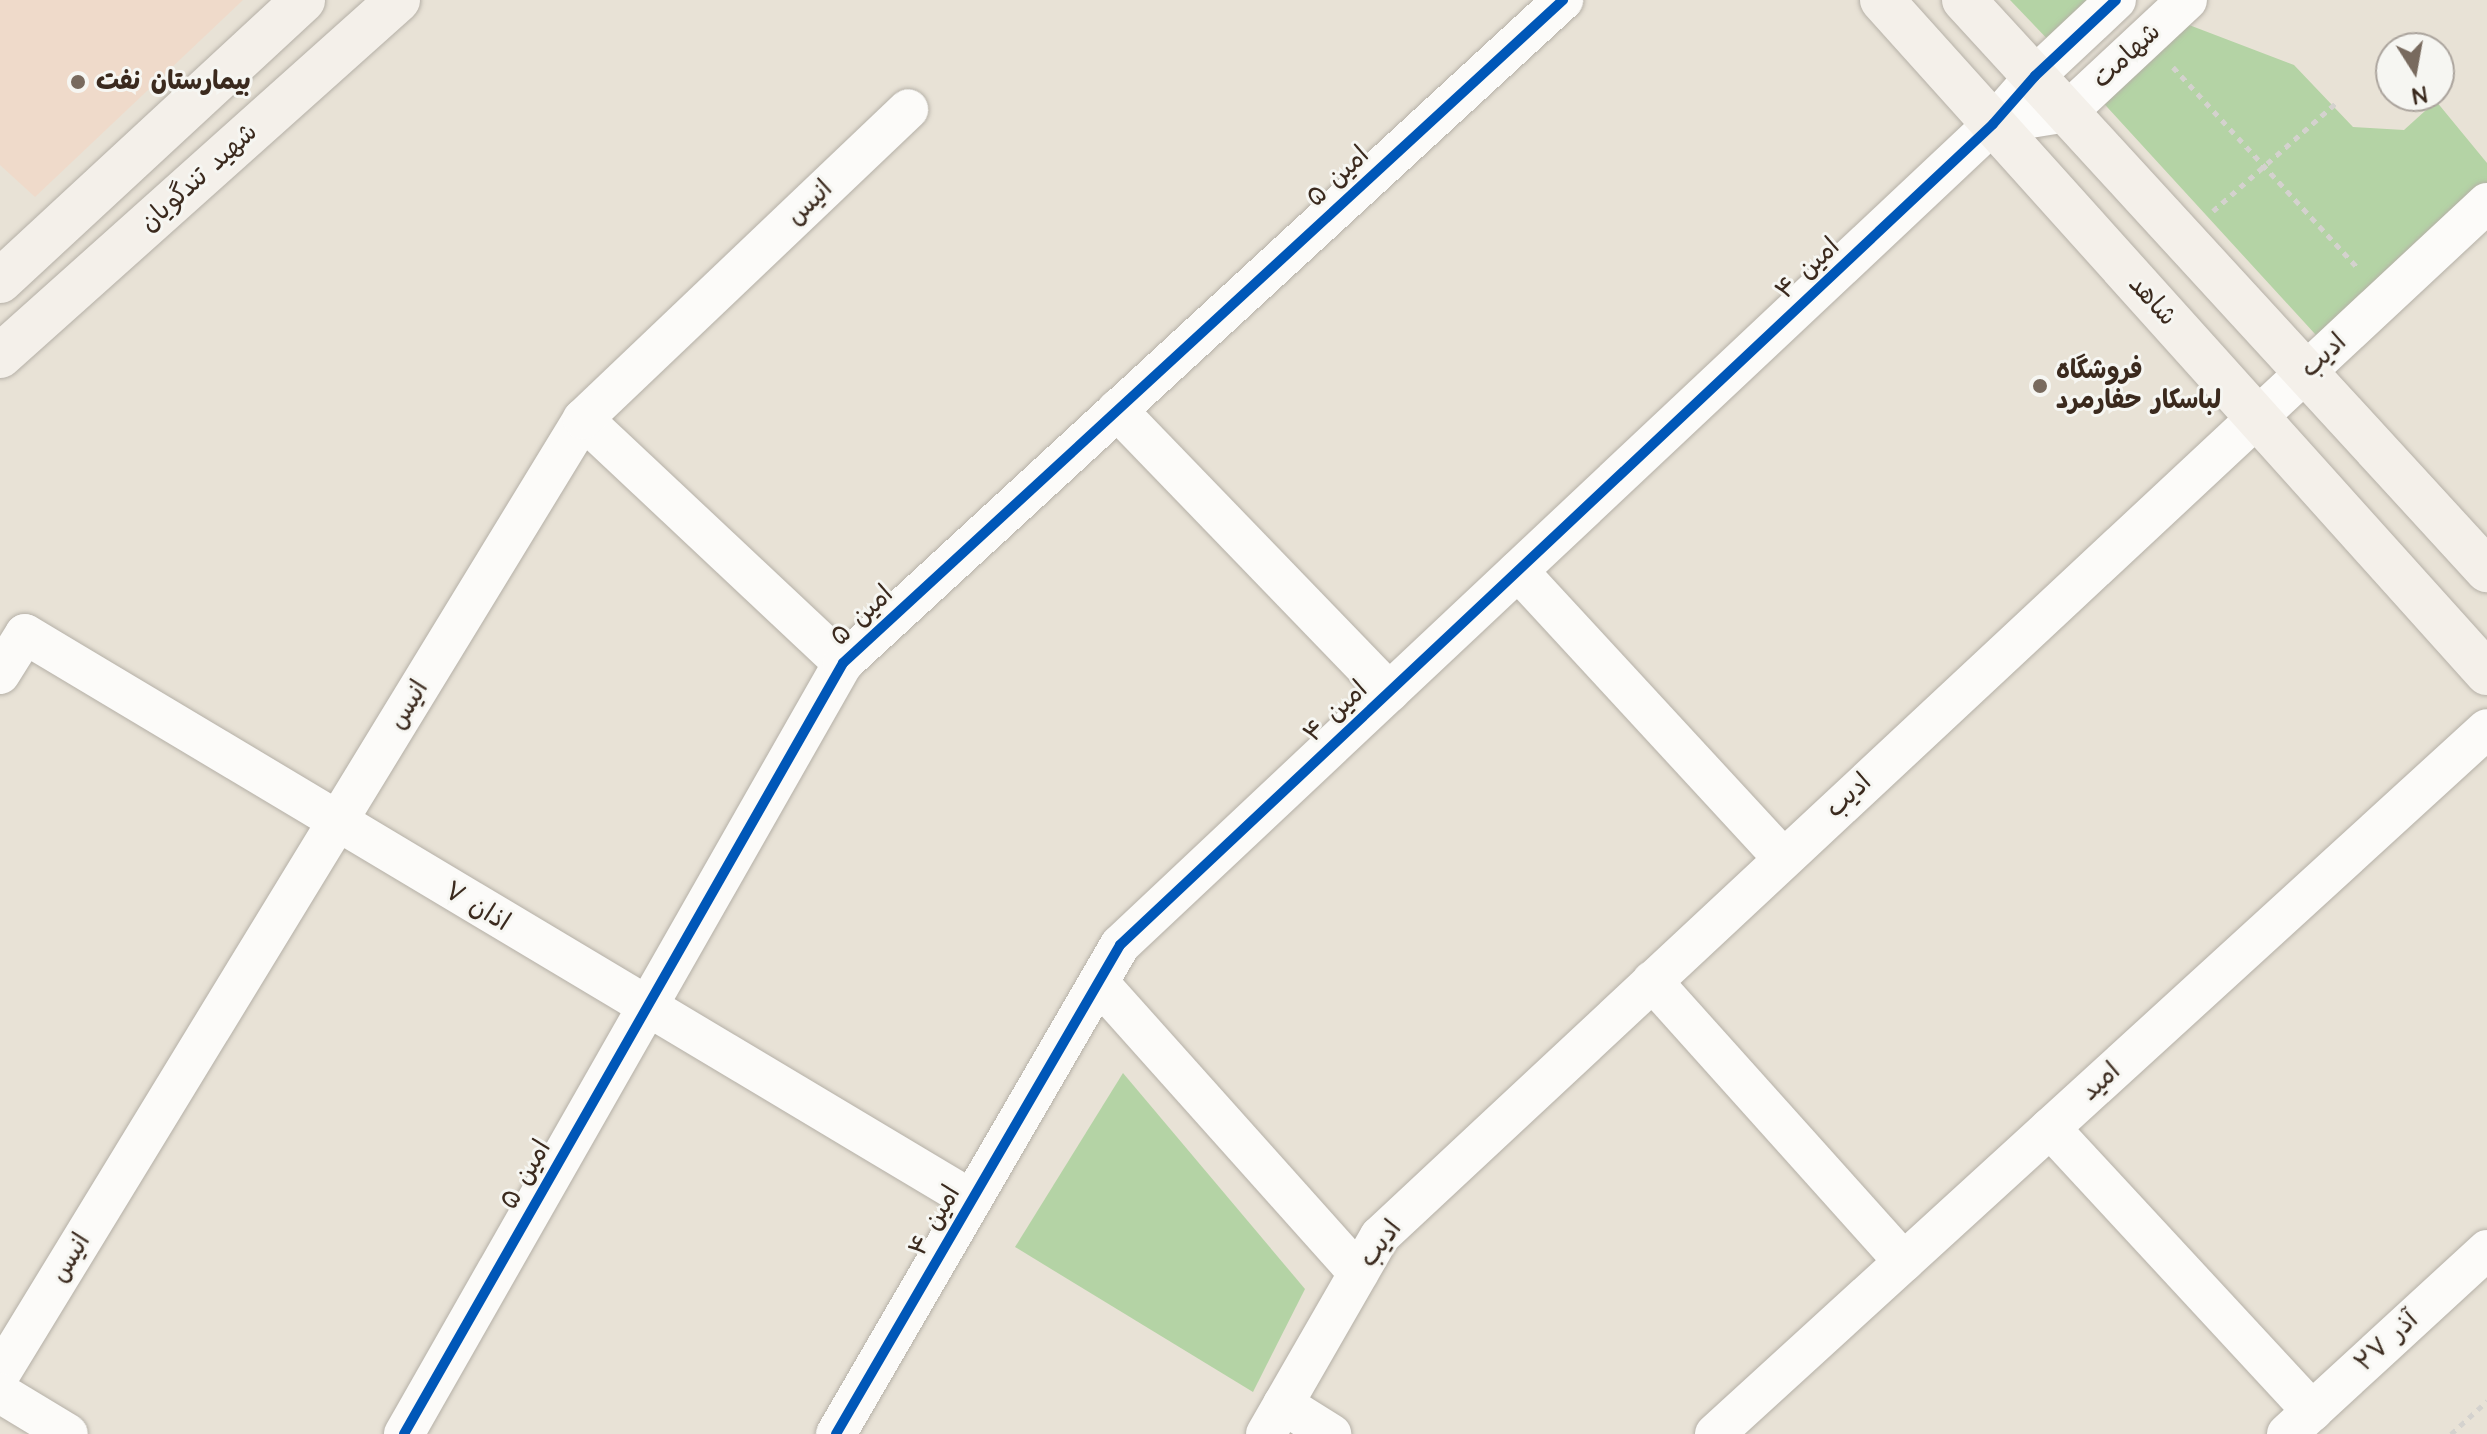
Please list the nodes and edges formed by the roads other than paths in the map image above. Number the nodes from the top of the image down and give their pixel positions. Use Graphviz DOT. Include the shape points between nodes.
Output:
graph roads {
  1 [pos="303,0"];
  2 [pos="398,0"];
  3 [pos="1563,0"];
  4 [pos="1882,0"];
  5 [pos="1964,0"];
  6 [pos="2116,0"];
  7 [pos="2187,0"];
  8 [pos="2035,76"];
  9 [pos="908,109"];
  10 [pos="2067,112"];
  11 [pos="1993,124"];
  12 [pos="2487,203"];
  13 [pos="0,281"];
  14 [pos="0,356"];
  15 [pos="2307,373"];
  16 [pos="1117,410"];
  17 [pos="2255,416"];
  18 [pos="583,419"];
  19 [pos="2487,570"];
  20 [pos="1518,571"];
  21 [pos="843,663"];
  22 [pos="2487,673"];
  23 [pos="0,674"];
  24 [pos="1389,692"];
  25 [pos="2487,729"];
  26 [pos="337,823"];
  27 [pos="1783,858"];
  28 [pos="1652,981"];
  29 [pos="1099,983"];
  30 [pos="646,1009"];
  31 [pos="2050,1128"];
  32 [pos="972,1200"];
  33 [pos="2487,1250"];
  34 [pos="1904,1262"];
  35 [pos="1358,1273"];
  36 [pos="0,1374"];
  37 [pos="0,1393"];
  38 [pos="1274,1419"];
  39 [pos="2299,1422"];
  40 [pos="68,1434"];
  41 [pos="404,1434"];
  42 [pos="836,1434"];
  43 [pos="1331,1434"];
  44 [pos="1715,1434"];
  1 -- 13 [label="street"];
  2 -- 14 [label="street, شهید تندگویان"];
  3 -- 16 [label="street, امین ۵"];
  4 -- 11 [label="street, شاهد"];
  5 -- 8 [label="street"];
  6 -- 8 [label="street, شهامت"];
  7 -- 10 [label="street, شهامت"];
  8 -- 10 [label="street"];
  8 -- 11 [label="street, شهامت"];
  9 -- 18 [label="street, انیس"];
  10 -- 11 [label="street"];
  10 -- 15 [label="street"];
  11 -- 17 [label="street, شاهد"];
  11 -- 20 [label="street, امین ۴"];
  12 -- 15 [label="street, ادیب"];
  15 -- 17 [label="street, ادیب"];
  15 -- 19 [label="street"];
  16 -- 21 [label="street, امین ۵"];
  16 -- 24 [label="street"];
  17 -- 22 [label="street, شاهد"];
  17 -- 27 [label="street, ادیب"];
  18 -- 21 [label="street"];
  18 -- 26 [label="street, انیس"];
  20 -- 24 [label="street, امین ۴"];
  20 -- 27 [label="street"];
  21 -- 30 [label="street, امین ۵"];
  23 -- 26 [label="street, اذان ۷" via="25,634"];
  24 -- 29 [label="street, امین ۴" via="1120,945"];
  25 -- 31 [label="street, امید"];
  26 -- 30 [label="street, اذان ۷"];
  26 -- 36 [label="street, انیس"];
  27 -- 28 [label="street, ادیب"];
  28 -- 34 [label="street"];
  28 -- 35 [label="street, ادیب" via="1380,1236"];
  29 -- 32 [label="street, امین ۴"];
  29 -- 35 [label="street"];
  30 -- 32 [label="street, اذان ۷"];
  30 -- 41 [label="street, امین ۵"];
  31 -- 34 [label="street, امید"];
  31 -- 39 [label="street"];
  32 -- 42 [label="street, امین ۴"];
  33 -- 39 [label="street, آذر ۲۷"];
  34 -- 44 [label="street, امید"];
  35 -- 38 [label="street, ادیب"];
  37 -- 40 [label="street"];
  38 -- 43 [label="street"];
}
